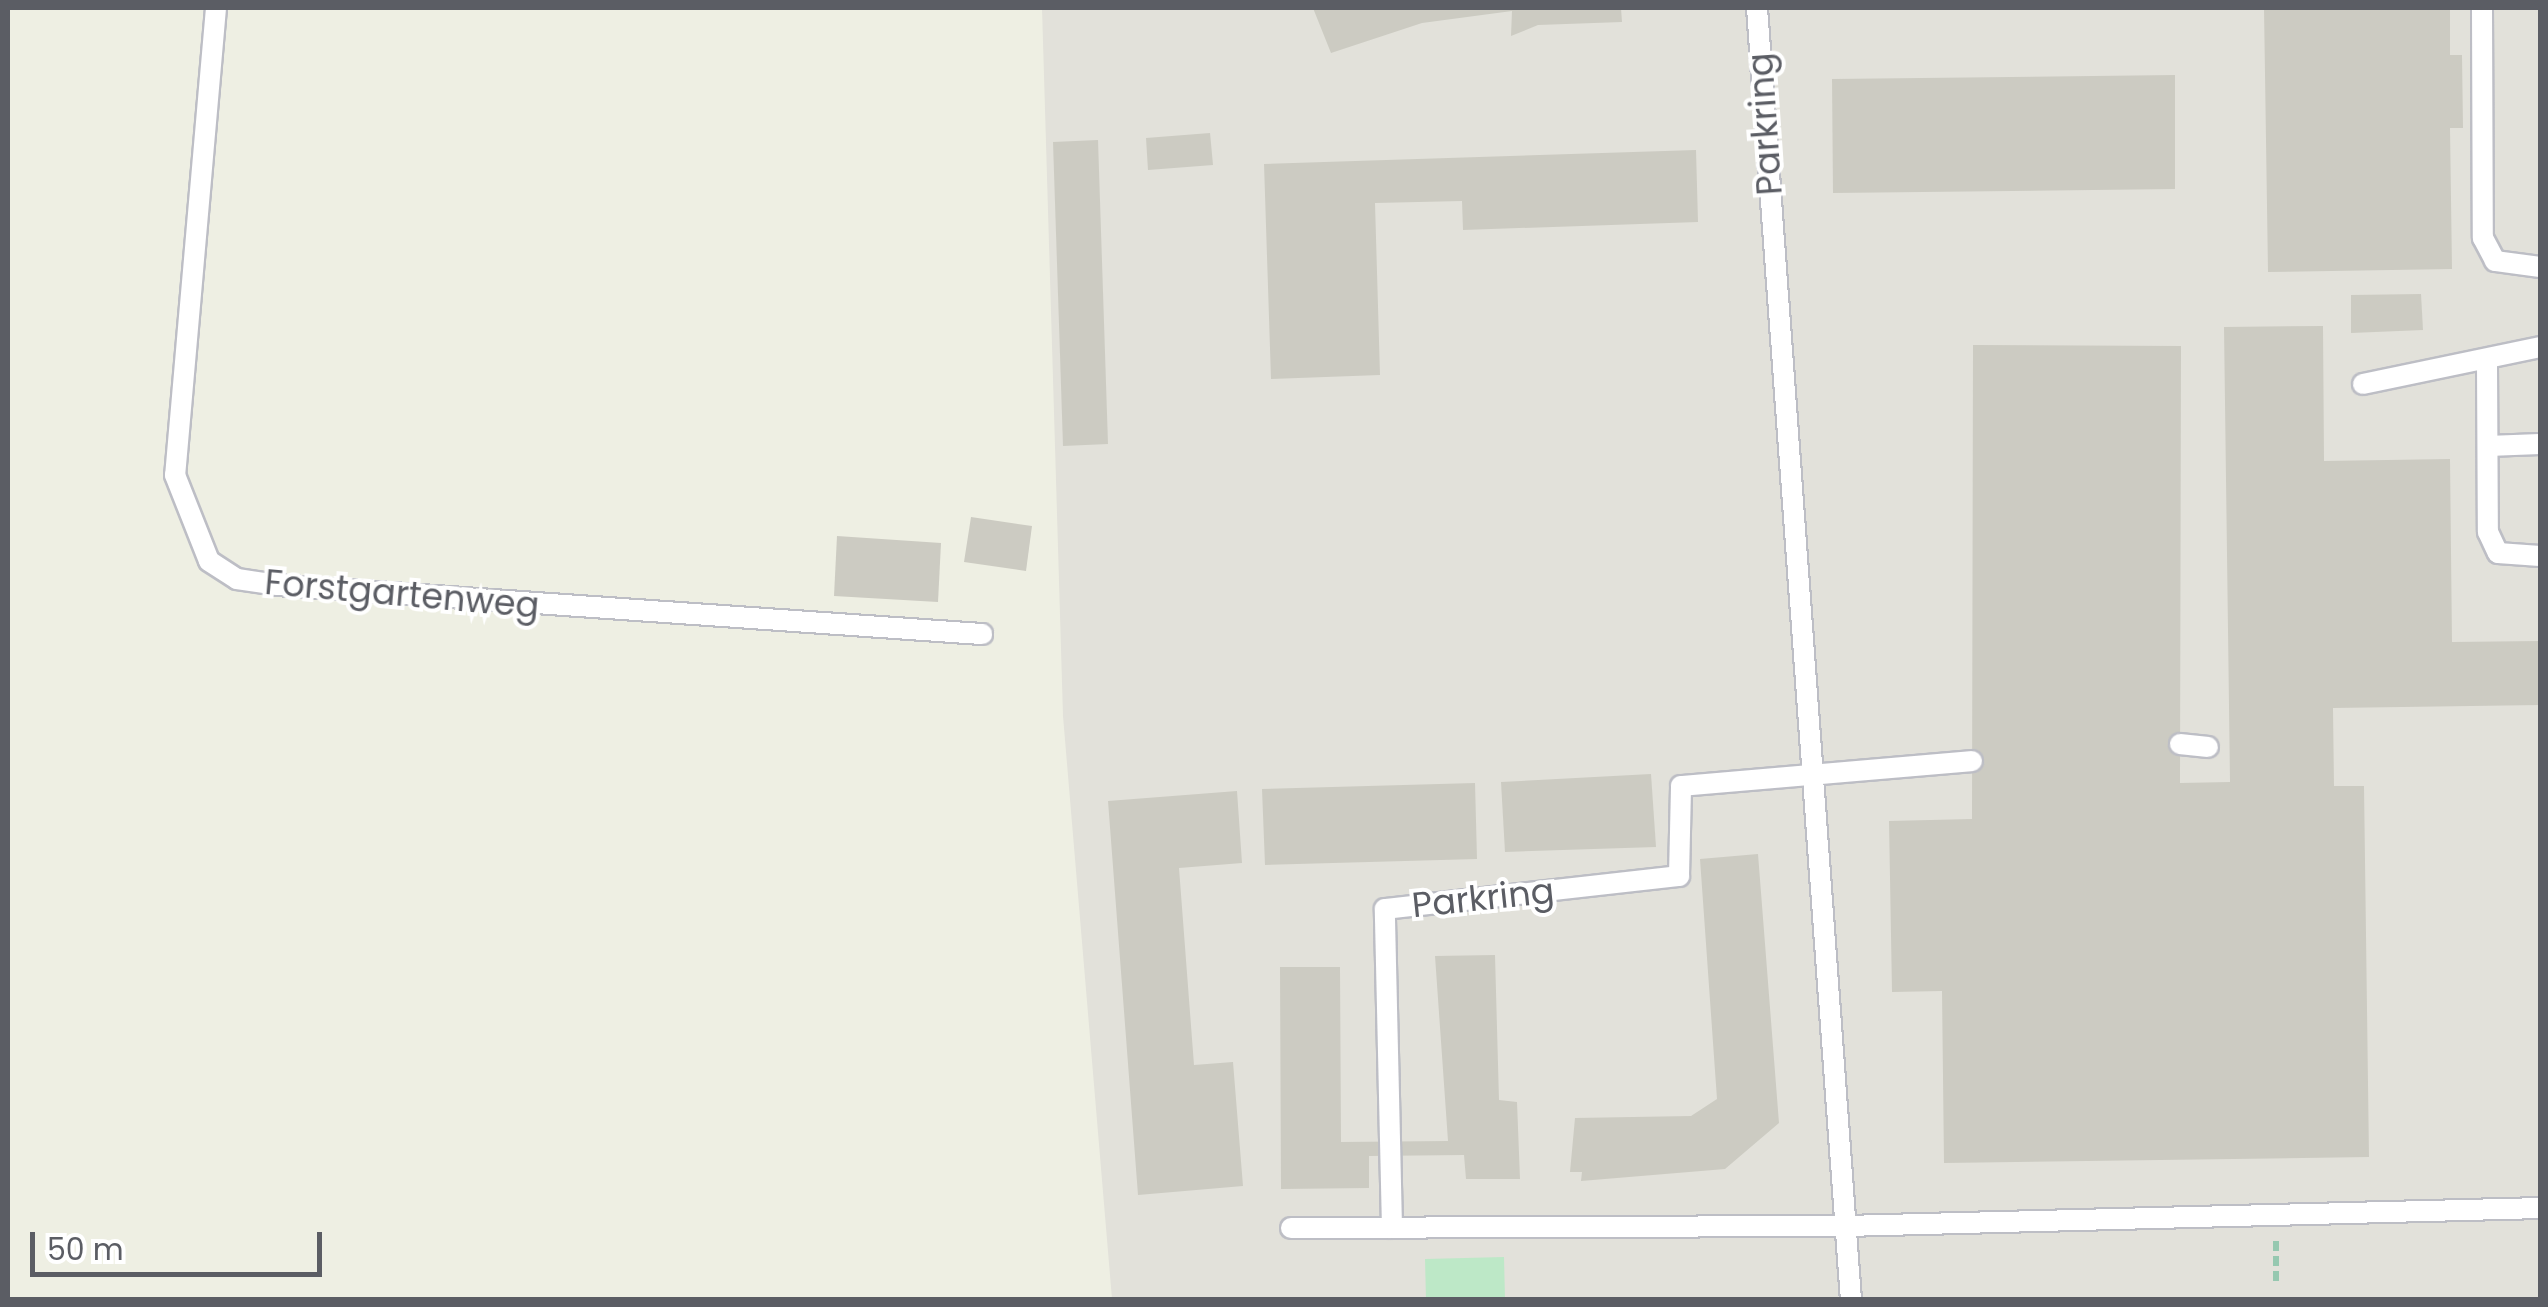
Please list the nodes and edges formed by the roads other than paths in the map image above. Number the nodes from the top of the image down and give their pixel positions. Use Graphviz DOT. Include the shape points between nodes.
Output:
graph roads {
  1 [pos="216,8"];
  2 [pos="1756,8"];
  3 [pos="2482,8"];
  4 [pos="2540,267"];
  5 [pos="2540,347"];
  6 [pos="2487,364"];
  7 [pos="2363,384"];
  8 [pos="2540,444"];
  9 [pos="2488,446"];
  10 [pos="2540,556"];
  11 [pos="982,634"];
  12 [pos="2180,744"];
  13 [pos="2208,747"];
  14 [pos="1972,761"];
  15 [pos="1809,779"];
  16 [pos="2540,1208"];
  17 [pos="1845,1226"];
  18 [pos="1291,1228"];
  19 [pos="1392,1228"];
  20 [pos="1851,1300"];
  1 -- 11 [label="lane, Forstgartenweg" via="175,475 209,561 237,580 277,586"];
  2 -- 15 [label="lane, Parkring"];
  3 -- 4 [label="lane" via="2483,238 2496,261"];
  5 -- 6 [label="lane"];
  6 -- 7 [label="lane"];
  6 -- 9 [label="lane"];
  8 -- 9 [label="lane"];
  9 -- 10 [label="lane" via="2488,532 2498,553"];
  12 -- 13 [label="lane"];
  14 -- 15 [label="lane, Parkring"];
  15 -- 17 [label="lane, Parkring"];
  15 -- 19 [label="lane, Parkring" via="1680,786 1679,876 1385,910"];
  16 -- 17 [label="lane"];
  17 -- 19 [label="lane"];
  17 -- 20 [label="lane, Parkring"];
  18 -- 19 [label="lane"];
}
